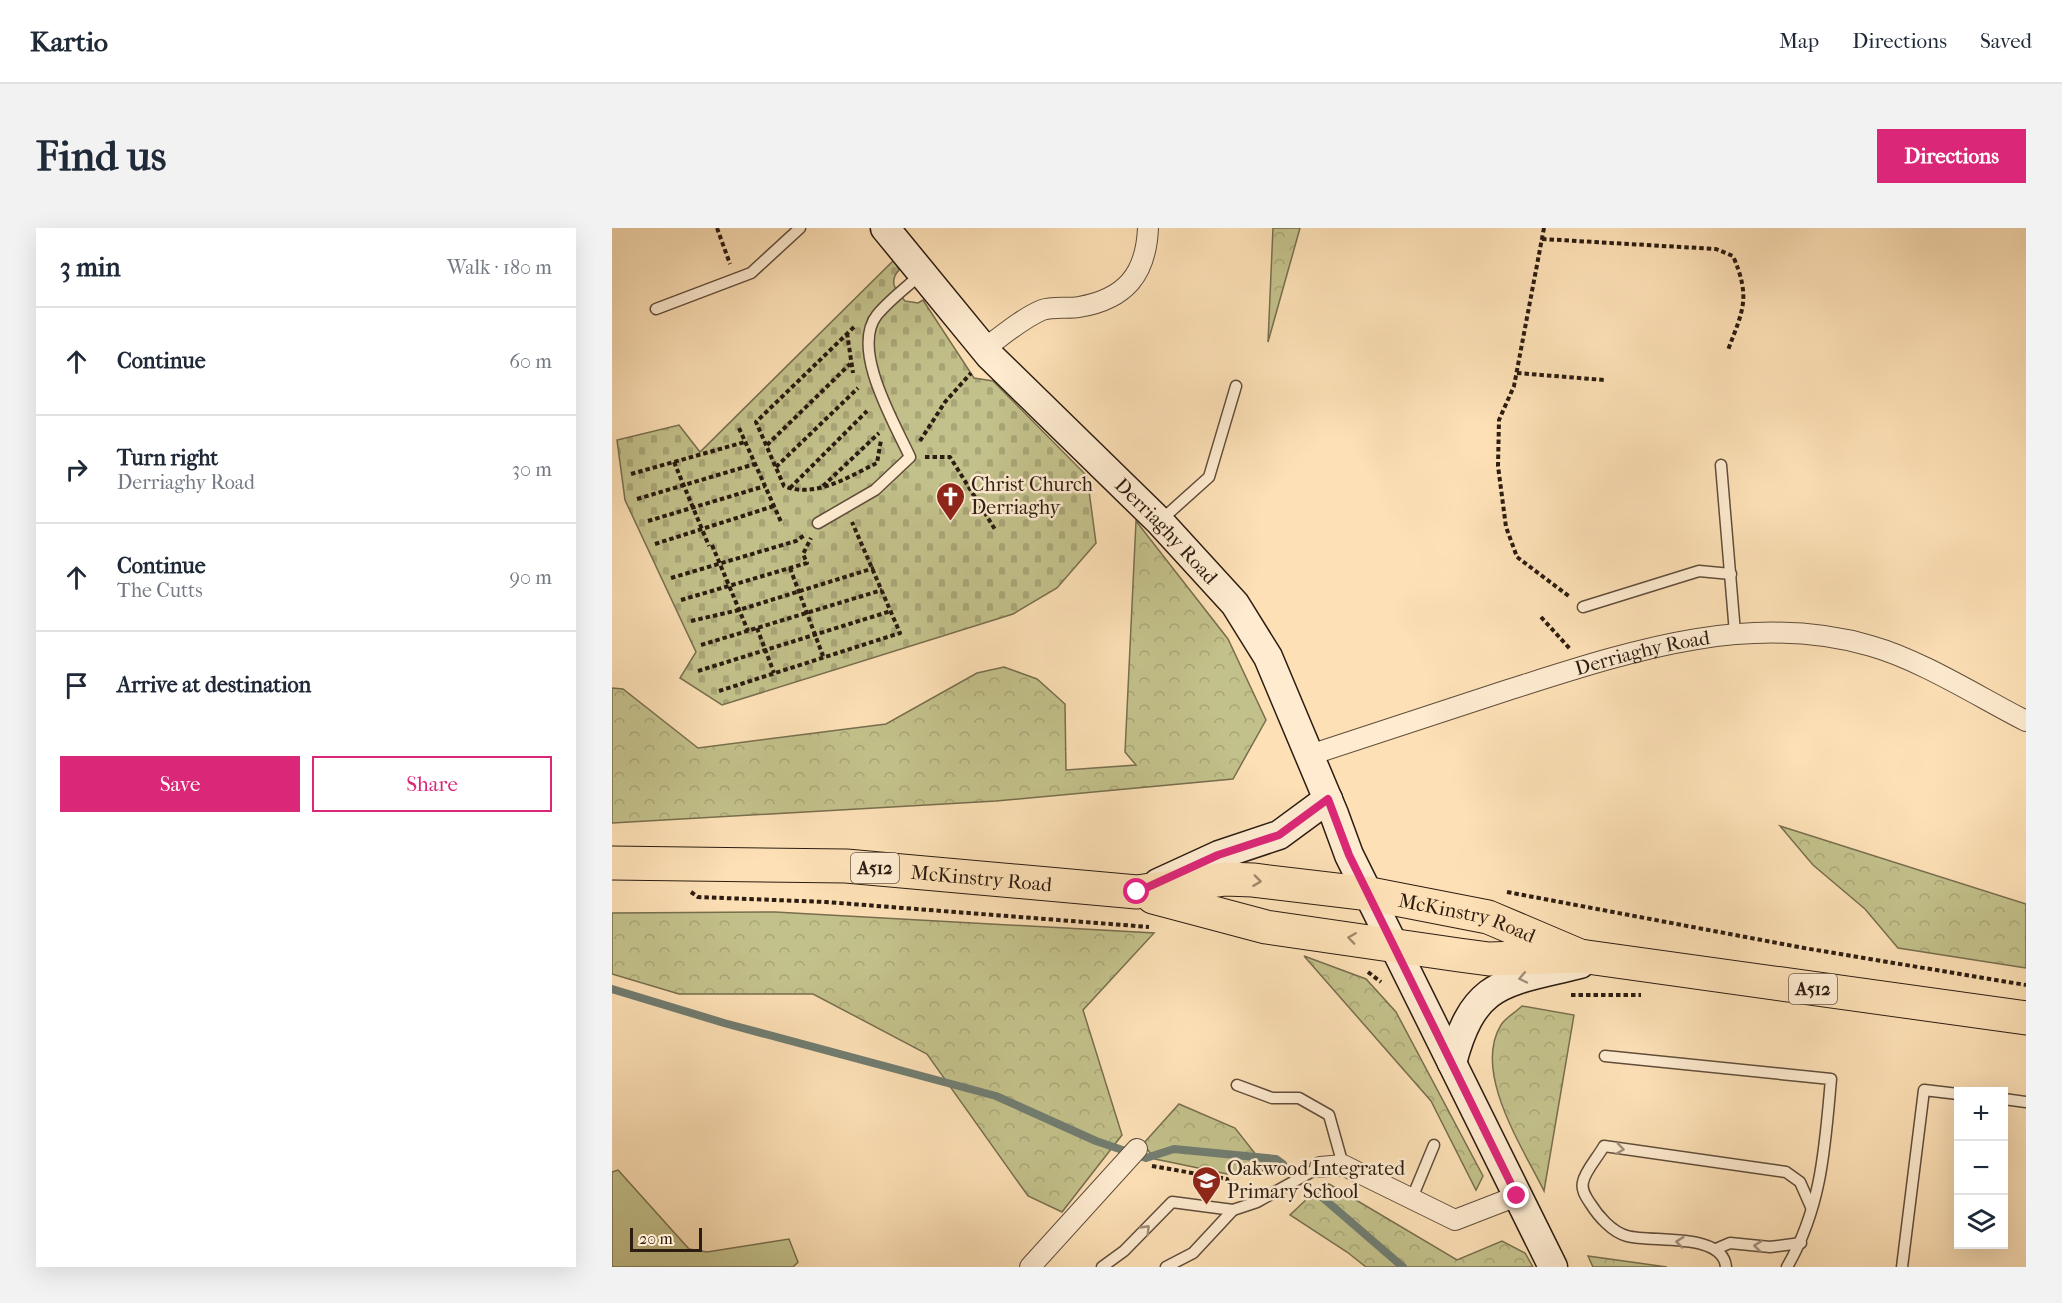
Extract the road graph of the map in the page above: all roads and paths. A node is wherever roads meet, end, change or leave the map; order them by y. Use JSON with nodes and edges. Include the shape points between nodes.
{"nodes":[{"id":1,"x":717,"y":228,"type":"edge"},
{"id":2,"x":800,"y":228,"type":"edge"},
{"id":3,"x":885,"y":228,"type":"edge"},
{"id":4,"x":1148,"y":228,"type":"edge"},
{"id":5,"x":1544,"y":228,"type":"edge"},
{"id":6,"x":1542,"y":239,"type":"junction"},
{"id":7,"x":728,"y":257,"type":"dead end"},
{"id":8,"x":921,"y":274,"type":"junction"},
{"id":9,"x":656,"y":309,"type":"dead end"},
{"id":10,"x":872,"y":324,"type":"junction"},
{"id":11,"x":847,"y":333,"type":"junction"},
{"id":12,"x":984,"y":349,"type":"junction"},
{"id":13,"x":1728,"y":350,"type":"dead end"},
{"id":14,"x":850,"y":364,"type":"junction"},
{"id":15,"x":1517,"y":373,"type":"junction"},
{"id":16,"x":965,"y":378,"type":"dead end"},
{"id":17,"x":1604,"y":380,"type":"dead end"},
{"id":18,"x":1236,"y":386,"type":"dead end"},
{"id":19,"x":858,"y":388,"type":"junction"},
{"id":20,"x":861,"y":395,"type":"dead end"},
{"id":21,"x":864,"y":403,"type":"dead end"},
{"id":22,"x":867,"y":411,"type":"junction"},
{"id":23,"x":871,"y":418,"type":"dead end"},
{"id":24,"x":932,"y":422,"type":"dead end"},
{"id":25,"x":875,"y":425,"type":"dead end"},
{"id":26,"x":738,"y":428,"type":"dead end"},
{"id":27,"x":879,"y":433,"type":"junction"},
{"id":28,"x":745,"y":442,"type":"junction"},
{"id":29,"x":766,"y":445,"type":"junction"},
{"id":30,"x":910,"y":457,"type":"junction"},
{"id":31,"x":674,"y":462,"type":"junction"},
{"id":32,"x":755,"y":464,"type":"junction"},
{"id":33,"x":1721,"y":465,"type":"dead end"},
{"id":34,"x":776,"y":467,"type":"junction"},
{"id":35,"x":631,"y":474,"type":"dead end"},
{"id":36,"x":683,"y":486,"type":"junction"},
{"id":37,"x":765,"y":486,"type":"junction"},
{"id":38,"x":823,"y":486,"type":"junction"},
{"id":39,"x":790,"y":488,"type":"junction"},
{"id":40,"x":636,"y":499,"type":"dead end"},
{"id":41,"x":774,"y":506,"type":"junction"},
{"id":42,"x":693,"y":508,"type":"junction"},
{"id":43,"x":845,"y":508,"type":"junction"},
{"id":44,"x":648,"y":521,"type":"dead end"},
{"id":45,"x":1160,"y":522,"type":"junction"},
{"id":46,"x":818,"y":523,"type":"junction"},
{"id":47,"x":782,"y":524,"type":"dead end"},
{"id":48,"x":703,"y":529,"type":"junction"},
{"id":49,"x":996,"y":531,"type":"dead end"},
{"id":50,"x":655,"y":544,"type":"dead end"},
{"id":51,"x":721,"y":565,"type":"junction"},
{"id":52,"x":790,"y":568,"type":"junction"},
{"id":53,"x":874,"y":568,"type":"junction"},
{"id":54,"x":1731,"y":574,"type":"junction"},
{"id":55,"x":671,"y":578,"type":"dead end"},
{"id":56,"x":730,"y":587,"type":"junction"},
{"id":57,"x":882,"y":590,"type":"junction"},
{"id":58,"x":798,"y":592,"type":"junction"},
{"id":59,"x":681,"y":600,"type":"dead end"},
{"id":60,"x":1582,"y":607,"type":"joint"},
{"id":61,"x":739,"y":610,"type":"junction"},
{"id":62,"x":891,"y":610,"type":"junction"},
{"id":63,"x":807,"y":613,"type":"junction"},
{"id":64,"x":1541,"y":617,"type":"dead end"},
{"id":65,"x":691,"y":621,"type":"dead end"},
{"id":66,"x":757,"y":628,"type":"junction"},
{"id":67,"x":748,"y":631,"type":"junction"},
{"id":68,"x":1736,"y":633,"type":"junction"},
{"id":69,"x":815,"y":634,"type":"junction"},
{"id":70,"x":701,"y":645,"type":"dead end"},
{"id":71,"x":766,"y":651,"type":"junction"},
{"id":72,"x":823,"y":656,"type":"junction"},
{"id":73,"x":1581,"y":667,"type":"junction"},
{"id":74,"x":698,"y":671,"type":"dead end"},
{"id":75,"x":774,"y":673,"type":"junction"},
{"id":76,"x":719,"y":691,"type":"dead end"},
{"id":77,"x":2026,"y":721,"type":"edge"},
{"id":78,"x":1310,"y":755,"type":"junction"},
{"id":79,"x":1328,"y":799,"type":"junction"},
{"id":80,"x":612,"y":863,"type":"edge"},
{"id":81,"x":689,"y":890,"type":"dead end"},
{"id":82,"x":1502,"y":891,"type":"dead end"},
{"id":83,"x":1137,"y":892,"type":"junction"},
{"id":84,"x":1381,"y":919,"type":"junction"},
{"id":85,"x":1152,"y":927,"type":"dead end"},
{"id":86,"x":1590,"y":957,"type":"junction"},
{"id":87,"x":1363,"y":967,"type":"dead end"},
{"id":88,"x":1381,"y":982,"type":"dead end"},
{"id":89,"x":2026,"y":985,"type":"edge"},
{"id":90,"x":2026,"y":1018,"type":"edge"},
{"id":91,"x":1605,"y":1056,"type":"dead end"},
{"id":92,"x":1452,"y":1063,"type":"junction"},
{"id":93,"x":1238,"y":1085,"type":"dead end"},
{"id":94,"x":1954,"y":1093,"type":"edge"},
{"id":95,"x":2008,"y":1100,"type":"edge"},
{"id":96,"x":2026,"y":1102,"type":"edge"},
{"id":97,"x":1434,"y":1145,"type":"dead end"},
{"id":98,"x":1129,"y":1158,"type":"joint"},
{"id":99,"x":1343,"y":1165,"type":"junction"},
{"id":100,"x":1320,"y":1167,"type":"joint"},
{"id":101,"x":1517,"y":1196,"type":"junction"},
{"id":102,"x":1412,"y":1198,"type":"junction"},
{"id":103,"x":1811,"y":1207,"type":"junction"},
{"id":104,"x":1236,"y":1209,"type":"junction"},
{"id":105,"x":1801,"y":1243,"type":"junction"},
{"id":106,"x":1716,"y":1249,"type":"junction"},
{"id":107,"x":1030,"y":1267,"type":"edge"},
{"id":108,"x":1102,"y":1267,"type":"edge"},
{"id":109,"x":1166,"y":1267,"type":"edge"},
{"id":110,"x":1553,"y":1267,"type":"edge"},
{"id":111,"x":1726,"y":1267,"type":"edge"},
{"id":112,"x":1787,"y":1267,"type":"edge"},
{"id":113,"x":1902,"y":1267,"type":"edge"}],
"edges":[{"from":1,"to":7,"type":"path"},
{"from":2,"to":9,"type":"lane","via":[[751,273]]},
{"from":3,"to":8,"type":"street","name":"Derriaghy Road"},
{"from":4,"to":12,"type":"street","via":[[1147,249],[1139,274],[1112,297],[1080,307],[1044,310]]},
{"from":5,"to":6,"type":"path"},
{"from":6,"to":13,"type":"path","via":[[1716,249],[1732,256],[1743,279],[1744,306]]},
{"from":6,"to":15,"type":"path"},
{"from":8,"to":10,"type":"lane"},
{"from":8,"to":12,"type":"street","name":"Derriaghy Road"},
{"from":10,"to":11,"type":"path","via":[[858,324]]},
{"from":10,"to":30,"type":"lane","via":[[868,344],[873,371]]},
{"from":11,"to":14,"type":"path"},
{"from":11,"to":29,"type":"path","via":[[756,422]]},
{"from":12,"to":45,"type":"street","name":"Derriaghy Road"},
{"from":14,"to":19,"type":"path"},
{"from":14,"to":29,"type":"path"},
{"from":15,"to":17,"type":"path"},
{"from":15,"to":60,"type":"path","via":[[1499,420],[1498,466],[1506,527],[1517,557]]},
{"from":16,"to":24,"type":"path"},
{"from":18,"to":45,"type":"lane","via":[[1209,477]]},
{"from":19,"to":20,"type":"path"},
{"from":19,"to":34,"type":"path"},
{"from":21,"to":22,"type":"path"},
{"from":22,"to":23,"type":"path"},
{"from":22,"to":39,"type":"path"},
{"from":25,"to":27,"type":"path"},
{"from":26,"to":28,"type":"path"},
{"from":27,"to":38,"type":"path"},
{"from":27,"to":38,"type":"path","via":[[882,439],[877,463]]},
{"from":28,"to":31,"type":"path"},
{"from":28,"to":32,"type":"path"},
{"from":29,"to":34,"type":"path"},
{"from":30,"to":43,"type":"lane","via":[[875,490]]},
{"from":30,"to":49,"type":"path","via":[[950,457]]},
{"from":31,"to":35,"type":"path"},
{"from":31,"to":36,"type":"path"},
{"from":32,"to":36,"type":"path"},
{"from":32,"to":37,"type":"path"},
{"from":33,"to":54,"type":"lane","name":"Derriaghy Road"},
{"from":34,"to":39,"type":"path","via":[[784,486]]},
{"from":36,"to":40,"type":"path"},
{"from":36,"to":42,"type":"path"},
{"from":37,"to":41,"type":"path"},
{"from":37,"to":42,"type":"path"},
{"from":38,"to":39,"type":"path"},
{"from":41,"to":47,"type":"path"},
{"from":41,"to":48,"type":"path"},
{"from":42,"to":44,"type":"path"},
{"from":42,"to":48,"type":"path"},
{"from":43,"to":46,"type":"lane"},
{"from":43,"to":53,"type":"path"},
{"from":45,"to":78,"type":"street","name":"Derriaghy Road","via":[[1236,604],[1268,657]]},
{"from":46,"to":51,"type":"path","via":[[796,542]]},
{"from":46,"to":52,"type":"path","via":[[803,554],[807,563]]},
{"from":48,"to":50,"type":"path"},
{"from":48,"to":51,"type":"path"},
{"from":51,"to":55,"type":"path"},
{"from":51,"to":56,"type":"path"},
{"from":52,"to":56,"type":"path"},
{"from":52,"to":58,"type":"path"},
{"from":53,"to":57,"type":"path"},
{"from":53,"to":58,"type":"path"},
{"from":54,"to":60,"type":"lane","via":[[1699,571]]},
{"from":54,"to":68,"type":"lane","name":"Derriaghy Road"},
{"from":56,"to":59,"type":"path"},
{"from":56,"to":61,"type":"path"},
{"from":57,"to":62,"type":"path"},
{"from":57,"to":63,"type":"path"},
{"from":58,"to":61,"type":"path"},
{"from":58,"to":63,"type":"path"},
{"from":61,"to":65,"type":"path"},
{"from":61,"to":67,"type":"path"},
{"from":62,"to":69,"type":"path"},
{"from":62,"to":72,"type":"path","via":[[900,633]]},
{"from":63,"to":66,"type":"path"},
{"from":63,"to":69,"type":"path"},
{"from":64,"to":73,"type":"path","via":[[1566,643]]},
{"from":66,"to":67,"type":"path"},
{"from":66,"to":71,"type":"path"},
{"from":67,"to":70,"type":"path"},
{"from":68,"to":73,"type":"street","name":"Derriaghy Road","via":[[1682,640]]},
{"from":68,"to":77,"type":"street","name":"Derriaghy Road","via":[[1822,636],[1872,646],[1919,664]]},
{"from":69,"to":71,"type":"path"},
{"from":69,"to":72,"type":"path"},
{"from":71,"to":74,"type":"path"},
{"from":71,"to":75,"type":"path"},
{"from":72,"to":75,"type":"path"},
{"from":73,"to":78,"type":"street","name":"Derriaghy Road"},
{"from":75,"to":76,"type":"path"},
{"from":78,"to":79,"type":"street","name":"Derriaghy Road"},
{"from":79,"to":83,"type":"street","via":[[1279,835],[1218,855]]},
{"from":79,"to":84,"type":"street","name":"Derriaghy Road","via":[[1349,855]]},
{"from":80,"to":83,"type":"highway","name":"McKinstry Road","number":"A512","via":[[846,866]]},
{"from":81,"to":85,"type":"path","via":[[698,897],[826,902]]},
{"from":82,"to":89,"type":"path"},
{"from":84,"to":83,"type":"highway","name":"McKinstry Road","number":"A512","one_way":true,"via":[[1266,927]]},
{"from":83,"to":84,"type":"highway","name":"McKinstry Road","number":"A512","one_way":true,"via":[[1225,879],[1253,880]]},
{"from":84,"to":86,"type":"highway","name":"McKinstry Road","number":"A512","via":[[1489,959]]},
{"from":84,"to":86,"type":"highway","name":"McKinstry Road","number":"A512","via":[[1498,919]]},
{"from":84,"to":92,"type":"street","name":"Derriaghy Road"},
{"from":86,"to":90,"type":"highway","name":"McKinstry Road","number":"A512"},
{"from":86,"to":92,"type":"street","one_way":true,"via":[[1507,982],[1489,992],[1470,1012]]},
{"from":87,"to":88,"type":"path"},
{"from":91,"to":103,"type":"lane","via":[[1831,1079],[1821,1178]]},
{"from":92,"to":101,"type":"street","name":"Derriaghy Road"},
{"from":93,"to":99,"type":"lane","via":[[1272,1098],[1299,1098],[1329,1115]]},
{"from":94,"to":113,"type":"lane","via":[[1924,1090]]},
{"from":95,"to":96,"type":"lane"},
{"from":97,"to":102,"type":"lane"},
{"from":98,"to":104,"type":"path","via":[[1227,1179]]},
{"from":98,"to":107,"type":"street"},
{"from":99,"to":100,"type":"street"},
{"from":99,"to":102,"type":"street"},
{"from":100,"to":104,"type":"lane","via":[[1257,1202]]},
{"from":101,"to":102,"type":"street","via":[[1455,1220]]},
{"from":101,"to":110,"type":"street","name":"Derriaghy Road"},
{"from":103,"to":105,"type":"lane"},
{"from":106,"to":103,"type":"lane","one_way":true,"via":[[1626,1236],[1599,1217],[1584,1194],[1582,1182],[1604,1146],[1786,1172],[1800,1182]]},
{"from":108,"to":104,"type":"lane","one_way":true,"via":[[1124,1251],[1172,1202]]},
{"from":104,"to":109,"type":"lane","via":[[1193,1253]]},
{"from":105,"to":106,"type":"lane","one_way":true,"via":[[1770,1247],[1730,1243]]},
{"from":105,"to":112,"type":"lane"},
{"from":106,"to":111,"type":"lane"}]}
